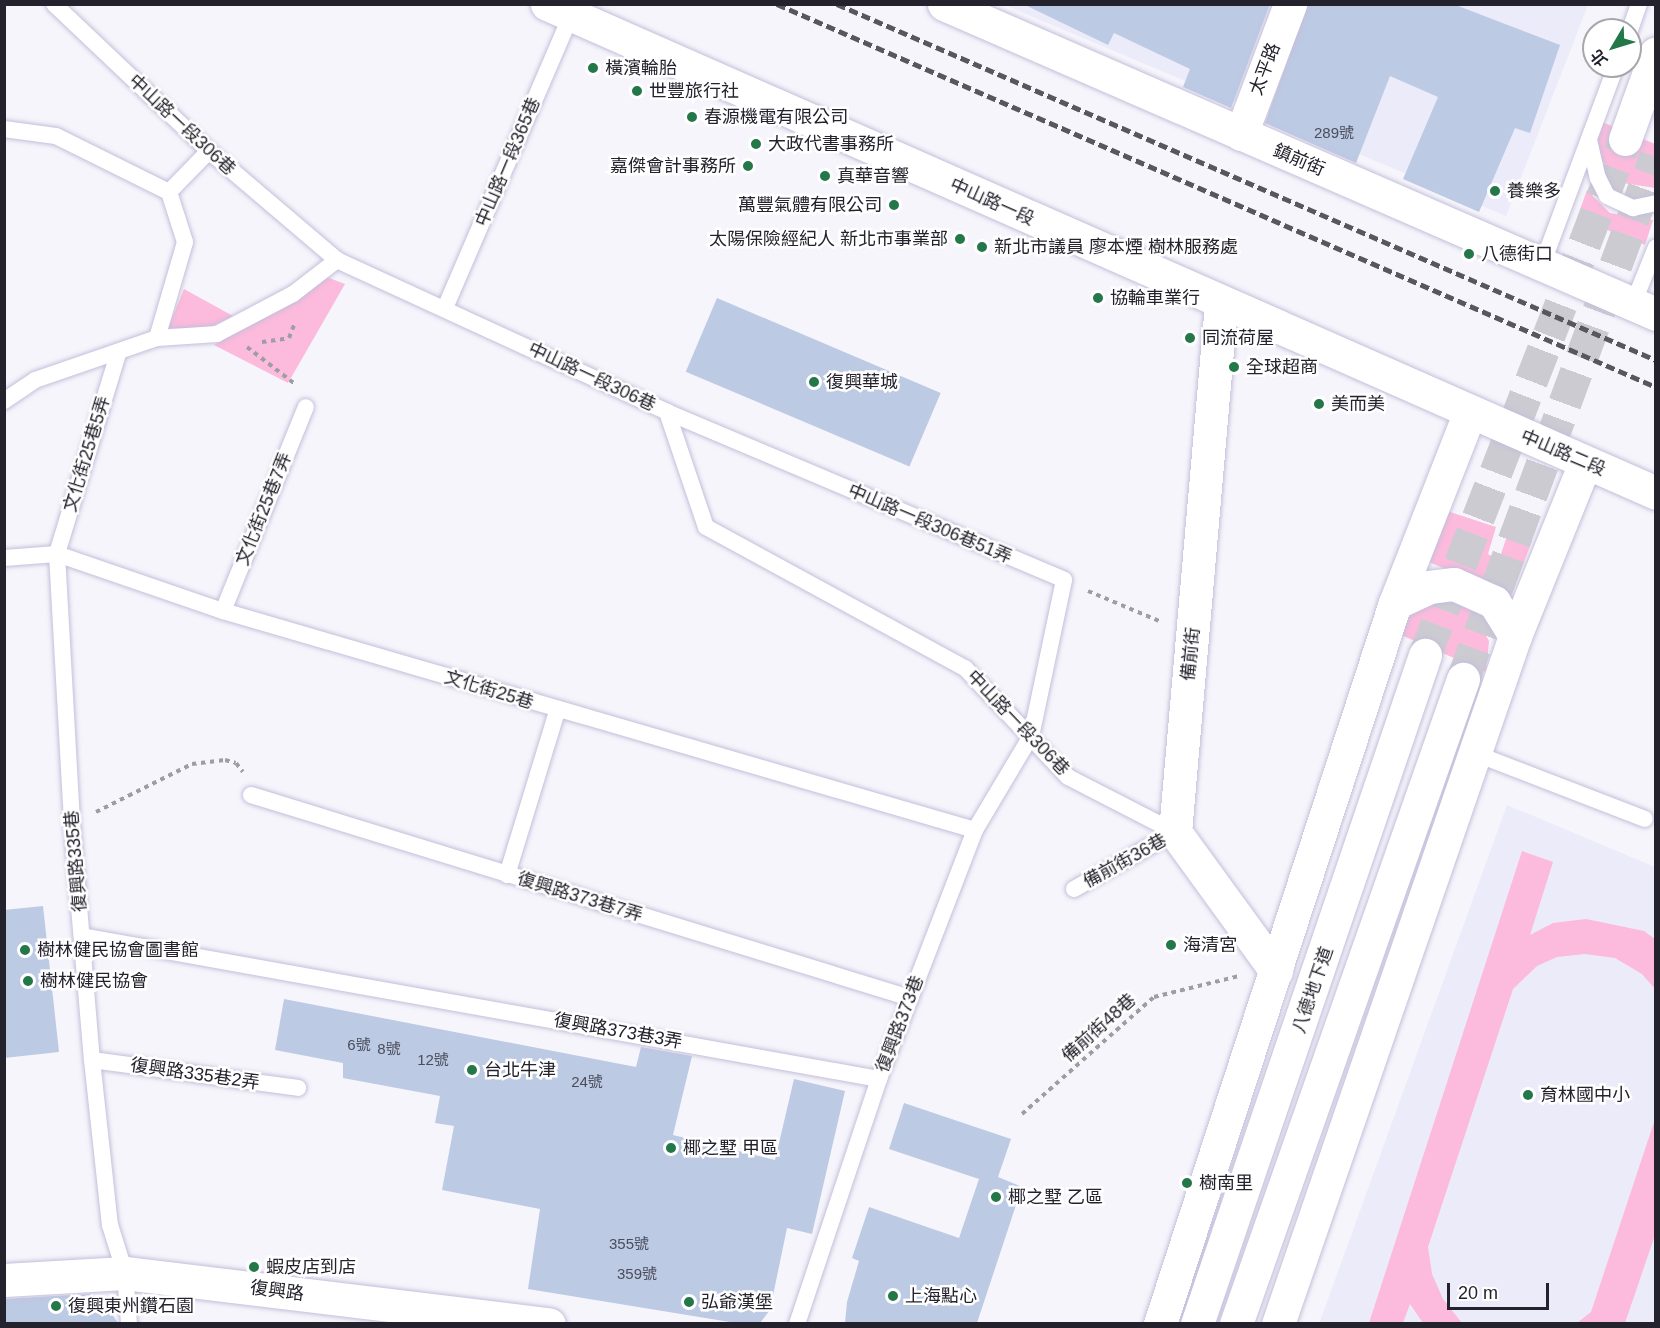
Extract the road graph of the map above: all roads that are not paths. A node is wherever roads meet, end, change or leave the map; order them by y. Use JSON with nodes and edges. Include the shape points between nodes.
{"nodes":[{"id":1,"x":54,"y":4,"type":"edge"},
{"id":2,"x":944,"y":4,"type":"edge"},
{"id":3,"x":1290,"y":4,"type":"edge"},
{"id":4,"x":559,"y":10,"type":"edge"},
{"id":5,"x":1656,"y":53,"type":"edge"},
{"id":6,"x":1612,"y":78,"type":"edge"},
{"id":7,"x":4,"y":129,"type":"edge"},
{"id":8,"x":1241,"y":134,"type":"junction"},
{"id":9,"x":1625,"y":139,"type":"tunnel mouth"},
{"id":10,"x":1589,"y":140,"type":"junction"},
{"id":11,"x":209,"y":152,"type":"junction"},
{"id":12,"x":169,"y":192,"type":"junction"},
{"id":13,"x":1656,"y":202,"type":"edge"},
{"id":14,"x":1656,"y":247,"type":"edge"},
{"id":15,"x":337,"y":260,"type":"junction"},
{"id":16,"x":1542,"y":265,"type":"junction"},
{"id":17,"x":1221,"y":304,"type":"junction"},
{"id":18,"x":445,"y":308,"type":"junction"},
{"id":19,"x":1644,"y":309,"type":"edge"},
{"id":20,"x":157,"y":338,"type":"junction"},
{"id":21,"x":118,"y":354,"type":"junction"},
{"id":22,"x":4,"y":401,"type":"edge"},
{"id":23,"x":306,"y":407,"type":"road end"},
{"id":24,"x":667,"y":412,"type":"junction"},
{"id":25,"x":1469,"y":414,"type":"junction"},
{"id":26,"x":1586,"y":462,"type":"junction"},
{"id":27,"x":1656,"y":493,"type":"edge"},
{"id":28,"x":57,"y":554,"type":"junction"},
{"id":29,"x":4,"y":558,"type":"edge"},
{"id":30,"x":1064,"y":580,"type":"joint"},
{"id":31,"x":1395,"y":603,"type":"junction"},
{"id":32,"x":223,"y":611,"type":"junction"},
{"id":33,"x":1515,"y":636,"type":"junction"},
{"id":34,"x":1425,"y":655,"type":"tunnel mouth"},
{"id":35,"x":1463,"y":679,"type":"tunnel mouth"},
{"id":36,"x":557,"y":711,"type":"junction"},
{"id":37,"x":1031,"y":736,"type":"junction"},
{"id":38,"x":1474,"y":753,"type":"junction"},
{"id":39,"x":251,"y":795,"type":"road end"},
{"id":40,"x":1645,"y":819,"type":"dead end"},
{"id":41,"x":975,"y":830,"type":"junction"},
{"id":42,"x":1175,"y":832,"type":"junction"},
{"id":43,"x":507,"y":875,"type":"junction"},
{"id":44,"x":1074,"y":889,"type":"dead end"},
{"id":45,"x":82,"y":936,"type":"junction"},
{"id":46,"x":1275,"y":971,"type":"junction"},
{"id":47,"x":910,"y":998,"type":"junction"},
{"id":48,"x":92,"y":1060,"type":"junction"},
{"id":49,"x":879,"y":1079,"type":"junction"},
{"id":50,"x":298,"y":1088,"type":"dead end"},
{"id":51,"x":125,"y":1273,"type":"junction"},
{"id":52,"x":4,"y":1280,"type":"edge"},
{"id":53,"x":129,"y":1323,"type":"edge"},
{"id":54,"x":549,"y":1323,"type":"edge"},
{"id":55,"x":797,"y":1323,"type":"edge"},
{"id":56,"x":1160,"y":1323,"type":"edge"},
{"id":57,"x":1197,"y":1323,"type":"edge"},
{"id":58,"x":1236,"y":1323,"type":"edge"},
{"id":59,"x":1278,"y":1323,"type":"edge"}],
"edges":[{"from":1,"to":11,"type":"lane","name":"中山路一段306巷"},
{"from":2,"to":8,"type":"street","name":"鎮前街"},
{"from":3,"to":8,"type":"street","name":"太平路"},
{"from":4,"to":17,"type":"street","name":"中山路一段"},
{"from":4,"to":18,"type":"lane","name":"中山路一段365巷"},
{"from":5,"to":9,"type":"street"},
{"from":6,"to":10,"type":"lane"},
{"from":7,"to":12,"type":"lane","via":[[56,136]]},
{"from":8,"to":16,"type":"street","name":"鎮前街"},
{"from":10,"to":13,"type":"lane","via":[[1598,178],[1607,196],[1633,208]]},
{"from":10,"to":16,"type":"lane"},
{"from":11,"to":12,"type":"lane"},
{"from":11,"to":15,"type":"lane","name":"中山路一段306巷"},
{"from":12,"to":20,"type":"lane","via":[[185,242]]},
{"from":14,"to":19,"type":"lane"},
{"from":15,"to":18,"type":"lane","name":"中山路一段306巷"},
{"from":15,"to":20,"type":"lane","via":[[293,294],[217,334]]},
{"from":16,"to":19,"type":"street","name":"鎮前街"},
{"from":17,"to":25,"type":"street","name":"中山路一段"},
{"from":17,"to":42,"type":"street","name":"備前街"},
{"from":18,"to":24,"type":"lane","name":"中山路一段306巷"},
{"from":20,"to":21,"type":"lane"},
{"from":21,"to":22,"type":"lane","via":[[35,380]]},
{"from":21,"to":28,"type":"lane","name":"文化街25巷5弄"},
{"from":23,"to":32,"type":"lane","name":"文化街25巷7弄"},
{"from":24,"to":30,"type":"lane","name":"中山路一段306巷51弄"},
{"from":24,"to":37,"type":"lane","name":"中山路一段306巷","via":[[706,527],[965,668]]},
{"from":25,"to":26,"type":"street","name":"中山路二段"},
{"from":25,"to":31,"type":"street"},
{"from":26,"to":27,"type":"street","name":"中山路二段"},
{"from":26,"to":33,"type":"street"},
{"from":28,"to":29,"type":"lane","name":"文化街25巷"},
{"from":28,"to":32,"type":"lane","name":"文化街25巷"},
{"from":28,"to":45,"type":"lane","name":"復興路335巷"},
{"from":30,"to":37,"type":"lane","name":"復興路373巷"},
{"from":31,"to":33,"type":"street","via":[[1429,587],[1454,584],[1494,602]]},
{"from":31,"to":46,"type":"street"},
{"from":32,"to":36,"type":"lane","name":"文化街25巷"},
{"from":33,"to":38,"type":"street"},
{"from":34,"to":57,"type":"street","name":"八德地下道"},
{"from":35,"to":58,"type":"street","name":"八德地下道"},
{"from":36,"to":41,"type":"lane","name":"文化街25巷"},
{"from":36,"to":43,"type":"lane"},
{"from":37,"to":41,"type":"lane","name":"復興路373巷"},
{"from":37,"to":42,"type":"lane","name":"中山路一段306巷","via":[[1068,777]]},
{"from":38,"to":40,"type":"lane"},
{"from":38,"to":59,"type":"street"},
{"from":39,"to":43,"type":"lane","name":"復興路373巷7弄"},
{"from":41,"to":47,"type":"lane","name":"復興路373巷"},
{"from":42,"to":44,"type":"lane","name":"備前街36巷"},
{"from":42,"to":46,"type":"street"},
{"from":43,"to":47,"type":"lane","name":"復興路373巷7弄"},
{"from":45,"to":48,"type":"lane","name":"復興路335巷"},
{"from":45,"to":49,"type":"lane","name":"復興路373巷3弄"},
{"from":46,"to":56,"type":"street"},
{"from":47,"to":49,"type":"lane","name":"復興路373巷"},
{"from":48,"to":50,"type":"lane","name":"復興路335巷2弄"},
{"from":48,"to":51,"type":"lane","name":"復興路335巷","via":[[110,1224]]},
{"from":49,"to":55,"type":"lane","name":"復興路373巷"},
{"from":51,"to":52,"type":"street","name":"復興路"},
{"from":51,"to":53,"type":"lane","name":"復興路335巷"},
{"from":51,"to":54,"type":"street","name":"復興路"}]}
